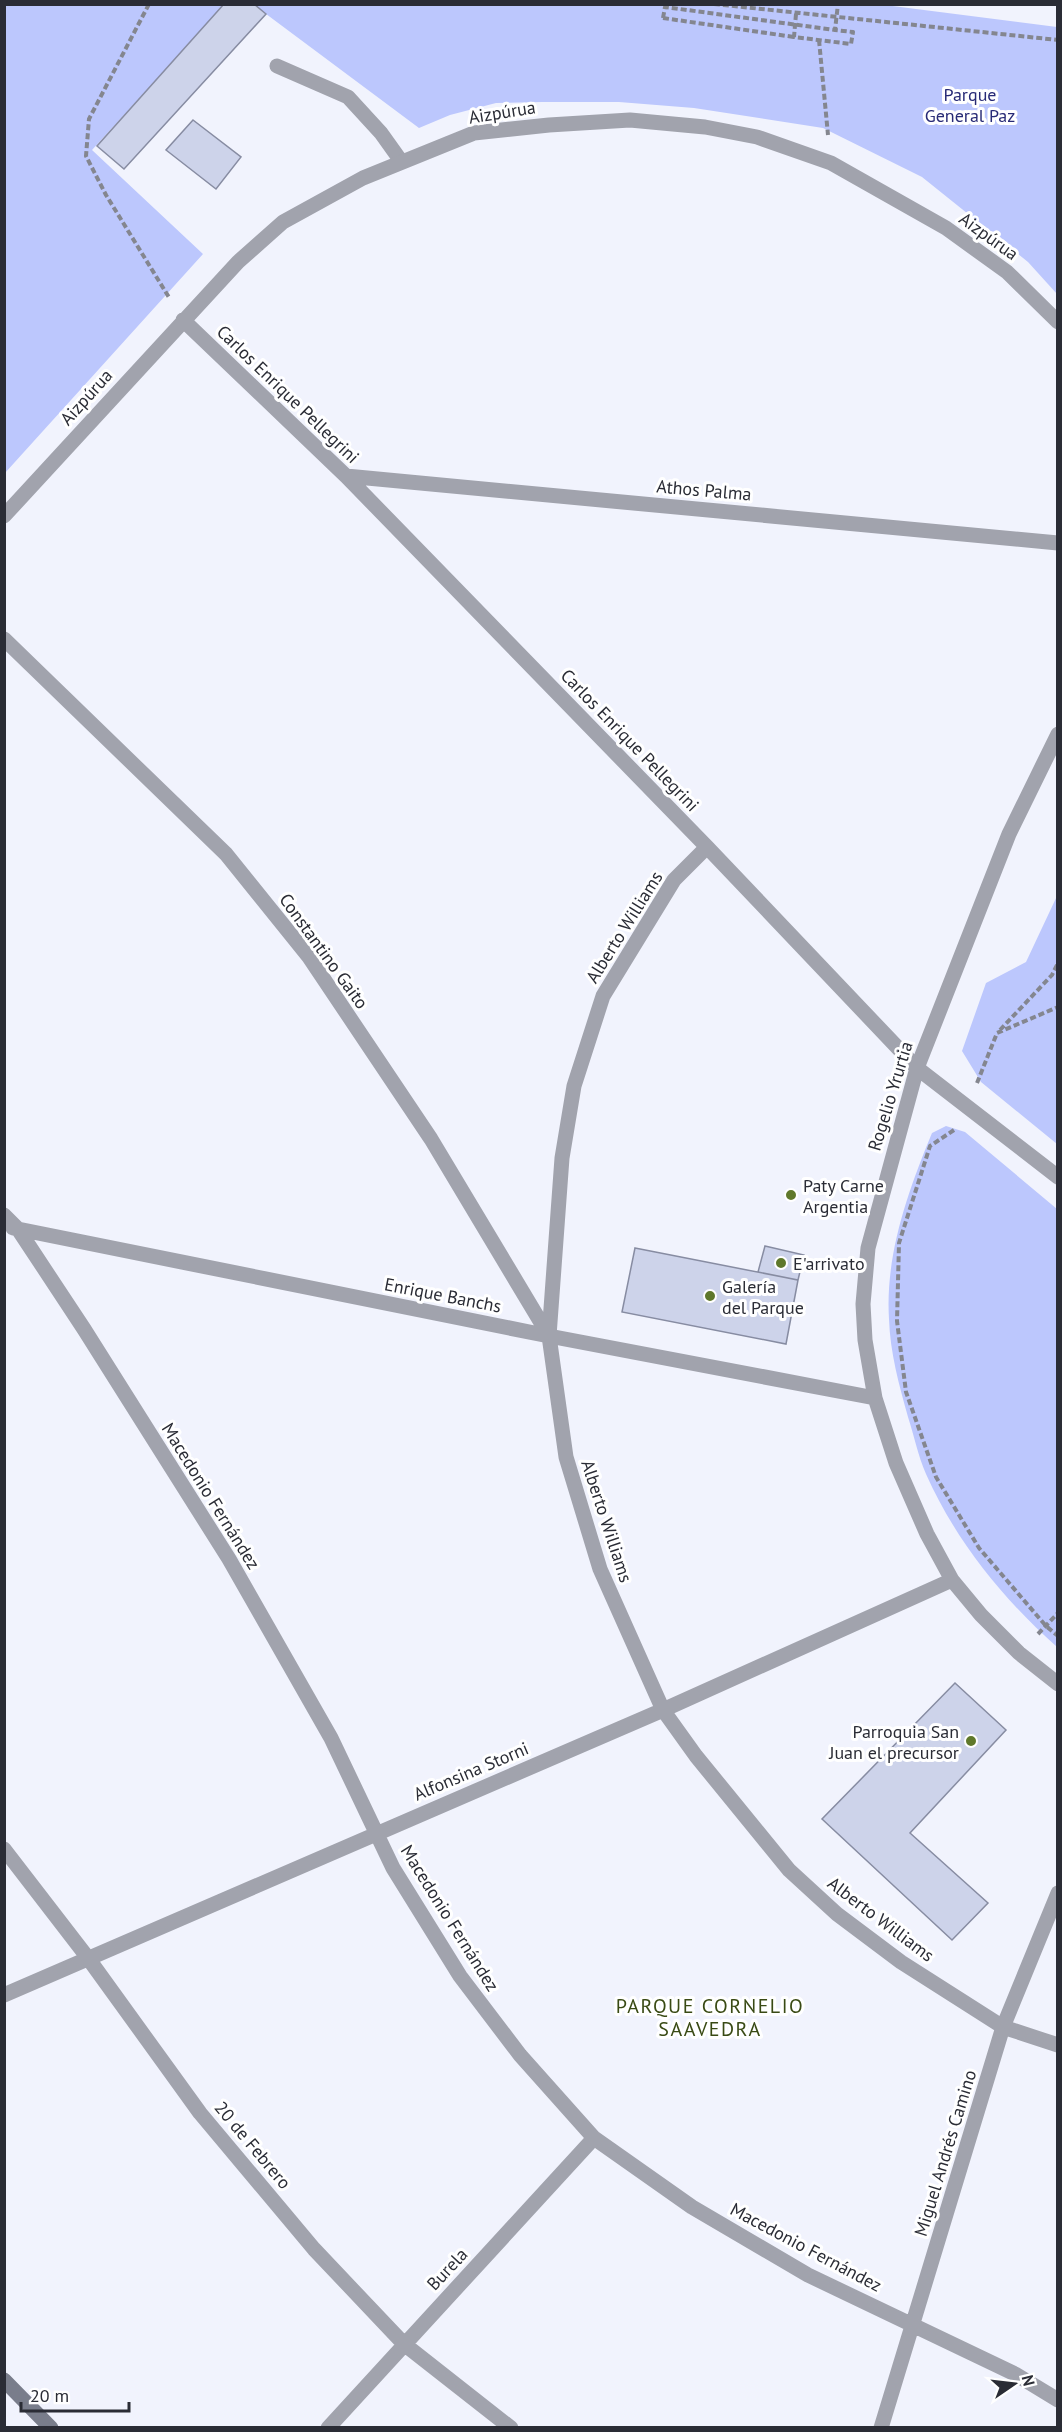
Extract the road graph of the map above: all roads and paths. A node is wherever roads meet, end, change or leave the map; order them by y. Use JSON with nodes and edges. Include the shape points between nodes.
{"nodes":[{"id":1,"x":149,"y":4,"type":"edge"},
{"id":2,"x":714,"y":4,"type":"edge"},
{"id":3,"x":838,"y":4,"type":"edge"},
{"id":4,"x":796,"y":14,"type":"junction"},
{"id":5,"x":835,"y":30,"type":"junction"},
{"id":6,"x":794,"y":37,"type":"junction"},
{"id":7,"x":819,"y":40,"type":"junction"},
{"id":8,"x":1058,"y":40,"type":"edge"},
{"id":9,"x":277,"y":66,"type":"dead end"},
{"id":10,"x":401,"y":161,"type":"junction"},
{"id":11,"x":831,"y":163,"type":"junction"},
{"id":12,"x":183,"y":320,"type":"junction"},
{"id":13,"x":1058,"y":322,"type":"edge"},
{"id":14,"x":346,"y":476,"type":"junction"},
{"id":15,"x":4,"y":516,"type":"edge"},
{"id":16,"x":1058,"y":543,"type":"edge"},
{"id":17,"x":4,"y":639,"type":"edge"},
{"id":18,"x":1058,"y":734,"type":"edge"},
{"id":19,"x":707,"y":847,"type":"junction"},
{"id":20,"x":1058,"y":963,"type":"edge"},
{"id":21,"x":1058,"y":1007,"type":"edge"},
{"id":22,"x":998,"y":1033,"type":"junction"},
{"id":23,"x":917,"y":1068,"type":"junction"},
{"id":24,"x":968,"y":1107,"type":"junction"},
{"id":25,"x":1058,"y":1177,"type":"edge"},
{"id":26,"x":4,"y":1215,"type":"edge"},
{"id":27,"x":11,"y":1228,"type":"edge"},
{"id":28,"x":549,"y":1336,"type":"junction"},
{"id":29,"x":876,"y":1398,"type":"junction"},
{"id":30,"x":952,"y":1580,"type":"junction"},
{"id":31,"x":1058,"y":1636,"type":"edge"},
{"id":32,"x":1058,"y":1684,"type":"edge"},
{"id":33,"x":663,"y":1710,"type":"junction"},
{"id":34,"x":377,"y":1833,"type":"junction"},
{"id":35,"x":4,"y":1850,"type":"edge"},
{"id":36,"x":1058,"y":1893,"type":"edge"},
{"id":37,"x":88,"y":1958,"type":"junction"},
{"id":38,"x":4,"y":1995,"type":"edge"},
{"id":39,"x":1003,"y":2027,"type":"junction"},
{"id":40,"x":1058,"y":2045,"type":"edge"},
{"id":41,"x":594,"y":2138,"type":"junction"},
{"id":42,"x":913,"y":2326,"type":"junction"},
{"id":43,"x":404,"y":2344,"type":"junction"},
{"id":44,"x":4,"y":2380,"type":"edge"},
{"id":45,"x":1058,"y":2400,"type":"edge"},
{"id":46,"x":51,"y":2427,"type":"edge"},
{"id":47,"x":328,"y":2427,"type":"edge"},
{"id":48,"x":511,"y":2427,"type":"edge"},
{"id":49,"x":881,"y":2427,"type":"edge"}],
"edges":[{"from":1,"to":12,"type":"path","via":[[89,119],[86,156]]},
{"from":2,"to":4,"type":"path"},
{"from":3,"to":5,"type":"path","bridge":true},
{"from":4,"to":6,"type":"path"},
{"from":4,"to":8,"type":"path"},
{"from":5,"to":6,"type":"path","bridge":true,"via":[[665,7],[663,18]]},
{"from":5,"to":7,"type":"path","via":[[853,32],[851,44]]},
{"from":6,"to":7,"type":"path"},
{"from":7,"to":11,"type":"path"},
{"from":9,"to":10,"type":"street","via":[[348,97]]},
{"from":10,"to":11,"type":"street","name":"Aizpúrua","via":[[474,133],[630,120],[705,127],[757,137]]},
{"from":10,"to":12,"type":"street","name":"Aizpúrua","via":[[283,222]]},
{"from":11,"to":13,"type":"street","name":"Aizpúrua","via":[[946,228],[1007,272]]},
{"from":12,"to":14,"type":"street","name":"Carlos Enrique Pellegrini"},
{"from":12,"to":15,"type":"street","name":"Aizpúrua"},
{"from":14,"to":16,"type":"street","name":"Athos Palma"},
{"from":14,"to":19,"type":"street","name":"Carlos Enrique Pellegrini"},
{"from":17,"to":28,"type":"street","name":"Constantino Gaito","via":[[226,854],[309,957],[431,1139]]},
{"from":18,"to":23,"type":"street","name":"Rogelio Yrurtia","via":[[1009,834]]},
{"from":19,"to":23,"type":"street","name":"Carlos Enrique Pellegrini"},
{"from":19,"to":28,"type":"street","name":"Alberto Williams","via":[[674,880],[603,996],[577,1074],[562,1158]]},
{"from":20,"to":22,"type":"path","via":[[1052,975]]},
{"from":21,"to":22,"type":"path"},
{"from":22,"to":24,"type":"path"},
{"from":23,"to":24,"type":"street","name":"Carlos Enrique Pellegrini"},
{"from":23,"to":29,"type":"street","name":"Rogelio Yrurtia","via":[[868,1248],[863,1304]]},
{"from":24,"to":25,"type":"street","name":"Carlos Enrique Pellegrini"},
{"from":24,"to":31,"type":"path","via":[[952,1133],[930,1146],[899,1243],[897,1321],[906,1392],[936,1477],[978,1548]]},
{"from":26,"to":27,"type":"street","name":"Macedonio Fernández"},
{"from":27,"to":28,"type":"street","name":"Enrique Banchs"},
{"from":27,"to":34,"type":"street","name":"Macedonio Fernández","via":[[84,1329],[229,1559],[331,1738]]},
{"from":28,"to":29,"type":"street","name":"Enrique Banchs"},
{"from":28,"to":33,"type":"street","name":"Alberto Williams","via":[[566,1457],[576,1491],[600,1569]]},
{"from":29,"to":30,"type":"street","name":"Rogelio Yrurtia","via":[[909,1498]]},
{"from":30,"to":32,"type":"street","name":"Rogelio Yrurtia","via":[[1019,1653]]},
{"from":30,"to":33,"type":"street","name":"Alfonsina Storni"},
{"from":33,"to":34,"type":"street","name":"Alfonsina Storni"},
{"from":33,"to":39,"type":"street","name":"Alberto Williams","via":[[789,1870],[821,1900],[901,1962]]},
{"from":34,"to":37,"type":"street","name":"Alfonsina Storni"},
{"from":34,"to":41,"type":"street","name":"Macedonio Fernández","via":[[393,1868],[460,1976],[520,2055]]},
{"from":35,"to":37,"type":"street","name":"20 de Febrero"},
{"from":36,"to":39,"type":"street","name":"Miguel Andrés Camino"},
{"from":37,"to":38,"type":"street","name":"Alfonsina Storni"},
{"from":37,"to":43,"type":"street","name":"20 de Febrero","via":[[200,2113],[314,2249]]},
{"from":39,"to":40,"type":"street","name":"Alberto Williams"},
{"from":39,"to":42,"type":"street","name":"Miguel Andrés Camino"},
{"from":41,"to":42,"type":"street","name":"Macedonio Fernández","via":[[692,2207],[808,2275]]},
{"from":41,"to":43,"type":"street","name":"Burela"},
{"from":42,"to":45,"type":"street","name":"Macedonio Fernández","via":[[1015,2374]]},
{"from":42,"to":49,"type":"street","name":"Miguel Andrés Camino"},
{"from":43,"to":47,"type":"street","name":"Burela"},
{"from":43,"to":48,"type":"street","name":"20 de Febrero"},
{"from":44,"to":46,"type":"street"}]}
